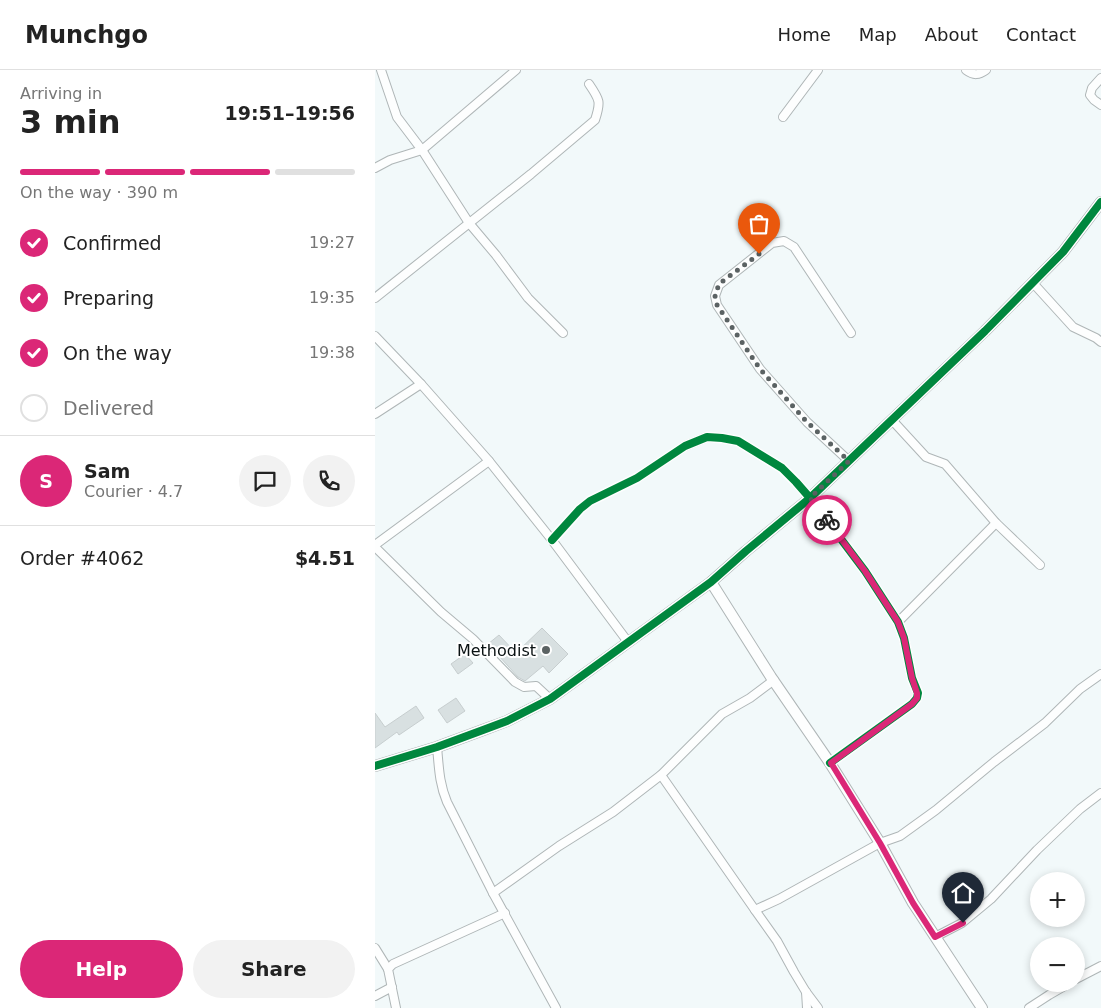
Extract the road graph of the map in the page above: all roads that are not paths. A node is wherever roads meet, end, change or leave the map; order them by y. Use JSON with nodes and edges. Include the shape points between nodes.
{"nodes":[{"id":1,"x":381,"y":70,"type":"edge"},
{"id":2,"x":516,"y":70,"type":"edge"},
{"id":3,"x":818,"y":70,"type":"edge"},
{"id":4,"x":966,"y":70,"type":"edge"},
{"id":5,"x":986,"y":70,"type":"edge"},
{"id":6,"x":1101,"y":78,"type":"edge"},
{"id":7,"x":589,"y":84,"type":"dead end"},
{"id":8,"x":1101,"y":105,"type":"edge"},
{"id":9,"x":783,"y":117,"type":"dead end"},
{"id":10,"x":422,"y":150,"type":"junction"},
{"id":11,"x":375,"y":168,"type":"edge"},
{"id":12,"x":1101,"y":202,"type":"edge"},
{"id":13,"x":469,"y":223,"type":"junction"},
{"id":14,"x":1033,"y":283,"type":"junction"},
{"id":15,"x":375,"y":298,"type":"edge"},
{"id":16,"x":563,"y":333,"type":"dead end"},
{"id":17,"x":851,"y":333,"type":"dead end"},
{"id":18,"x":375,"y":336,"type":"edge"},
{"id":19,"x":1101,"y":342,"type":"edge"},
{"id":20,"x":421,"y":384,"type":"junction"},
{"id":21,"x":375,"y":414,"type":"edge"},
{"id":22,"x":892,"y":420,"type":"junction"},
{"id":23,"x":489,"y":461,"type":"junction"},
{"id":24,"x":849,"y":461,"type":"junction"},
{"id":25,"x":810,"y":498,"type":"junction"},
{"id":26,"x":996,"y":523,"type":"junction"},
{"id":27,"x":552,"y":540,"type":"junction"},
{"id":28,"x":375,"y":546,"type":"edge"},
{"id":29,"x":1040,"y":565,"type":"dead end"},
{"id":30,"x":711,"y":582,"type":"junction"},
{"id":31,"x":898,"y":622,"type":"junction"},
{"id":32,"x":628,"y":642,"type":"junction"},
{"id":33,"x":1101,"y":674,"type":"edge"},
{"id":34,"x":773,"y":680,"type":"junction"},
{"id":35,"x":550,"y":699,"type":"junction"},
{"id":36,"x":437,"y":747,"type":"junction"},
{"id":37,"x":831,"y":763,"type":"junction"},
{"id":38,"x":375,"y":766,"type":"edge"},
{"id":39,"x":661,"y":775,"type":"junction"},
{"id":40,"x":1101,"y":793,"type":"edge"},
{"id":41,"x":880,"y":843,"type":"junction"},
{"id":42,"x":493,"y":893,"type":"junction"},
{"id":43,"x":755,"y":910,"type":"junction"},
{"id":44,"x":505,"y":913,"type":"junction"},
{"id":45,"x":935,"y":937,"type":"junction"},
{"id":46,"x":375,"y":948,"type":"edge"},
{"id":47,"x":1101,"y":966,"type":"edge"},
{"id":48,"x":388,"y":969,"type":"junction"},
{"id":49,"x":1085,"y":974,"type":"edge"},
{"id":50,"x":392,"y":987,"type":"junction"},
{"id":51,"x":806,"y":992,"type":"junction"},
{"id":52,"x":1053,"y":992,"type":"edge"},
{"id":53,"x":375,"y":996,"type":"edge"},
{"id":54,"x":396,"y":1008,"type":"edge"},
{"id":55,"x":556,"y":1008,"type":"edge"},
{"id":56,"x":807,"y":1008,"type":"edge"},
{"id":57,"x":818,"y":1008,"type":"edge"},
{"id":58,"x":982,"y":1008,"type":"edge"},
{"id":59,"x":1029,"y":1008,"type":"edge"}],
"edges":[{"from":1,"to":10,"type":"street","via":[[397,117]]},
{"from":2,"to":10,"type":"street"},
{"from":3,"to":9,"type":"street"},
{"from":4,"to":5,"type":"street","via":[[979,75]]},
{"from":6,"to":8,"type":"street","via":[[1090,95]]},
{"from":7,"to":13,"type":"street","via":[[599,99],[595,120]]},
{"from":10,"to":11,"type":"street"},
{"from":10,"to":13,"type":"street"},
{"from":12,"to":14,"type":"street","via":[[1063,252]]},
{"from":13,"to":15,"type":"street"},
{"from":13,"to":16,"type":"street","via":[[528,298]]},
{"from":14,"to":19,"type":"street","via":[[1073,327]]},
{"from":14,"to":22,"type":"street"},
{"from":17,"to":24,"type":"street","via":[[794,247],[784,241],[773,244],[719,284],[715,296],[717,305],[760,369],[807,422]]},
{"from":18,"to":20,"type":"street"},
{"from":20,"to":21,"type":"street"},
{"from":20,"to":23,"type":"street"},
{"from":22,"to":24,"type":"street"},
{"from":22,"to":26,"type":"street","via":[[926,457],[945,464]]},
{"from":23,"to":27,"type":"street"},
{"from":23,"to":28,"type":"street"},
{"from":24,"to":25,"type":"street"},
{"from":25,"to":27,"type":"street","via":[[782,468],[738,441],[707,437],[685,446],[637,478],[590,501]]},
{"from":25,"to":30,"type":"street"},
{"from":25,"to":31,"type":"street","via":[[865,571]]},
{"from":26,"to":29,"type":"street"},
{"from":26,"to":31,"type":"street"},
{"from":27,"to":32,"type":"street"},
{"from":28,"to":35,"type":"street","via":[[515,682],[525,687],[536,686]]},
{"from":30,"to":32,"type":"street"},
{"from":30,"to":34,"type":"street"},
{"from":31,"to":37,"type":"street","via":[[917,698]]},
{"from":32,"to":35,"type":"street"},
{"from":33,"to":41,"type":"street","via":[[935,810],[900,836]]},
{"from":34,"to":37,"type":"street"},
{"from":34,"to":39,"type":"street","via":[[722,714]]},
{"from":35,"to":36,"type":"street","via":[[507,721]]},
{"from":36,"to":38,"type":"street"},
{"from":36,"to":42,"type":"street","via":[[441,789]]},
{"from":37,"to":41,"type":"street"},
{"from":39,"to":42,"type":"street","via":[[613,812]]},
{"from":39,"to":43,"type":"street"},
{"from":40,"to":45,"type":"street","via":[[1080,809],[991,899],[963,923]]},
{"from":41,"to":43,"type":"street"},
{"from":41,"to":45,"type":"street"},
{"from":42,"to":44,"type":"street"},
{"from":43,"to":51,"type":"street"},
{"from":44,"to":48,"type":"street","via":[[398,961]]},
{"from":44,"to":55,"type":"street"},
{"from":45,"to":58,"type":"street"},
{"from":46,"to":48,"type":"street"},
{"from":47,"to":49,"type":"street"},
{"from":48,"to":50,"type":"street"},
{"from":50,"to":53,"type":"street"},
{"from":50,"to":54,"type":"street"},
{"from":51,"to":56,"type":"street"},
{"from":51,"to":57,"type":"street"},
{"from":52,"to":59,"type":"street"}]}
